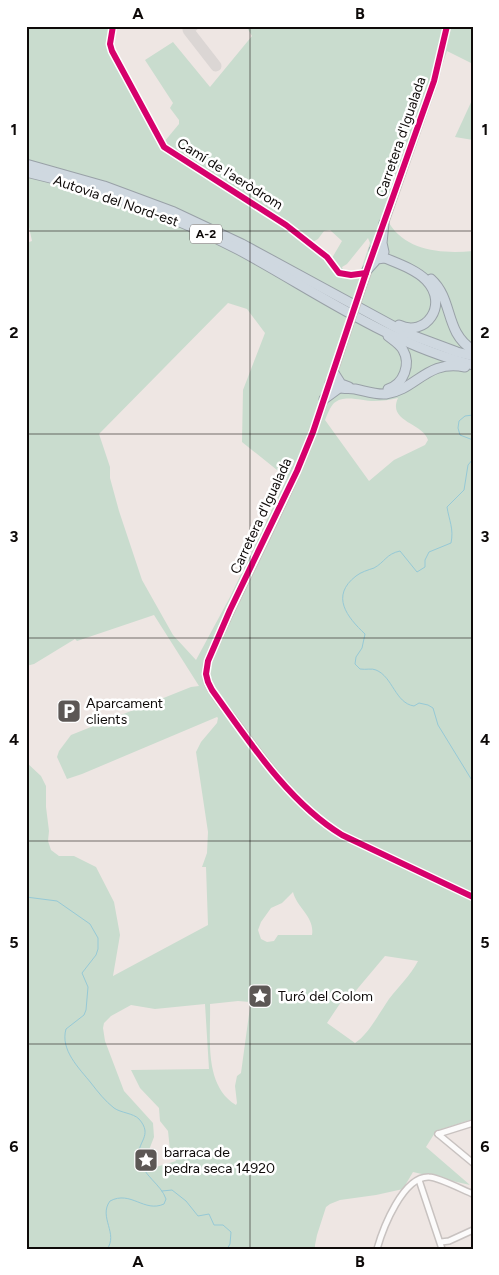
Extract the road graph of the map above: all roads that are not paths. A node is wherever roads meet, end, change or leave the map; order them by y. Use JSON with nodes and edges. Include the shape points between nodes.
{"nodes":[{"id":1,"x":113,"y":26,"type":"edge"},
{"id":2,"x":447,"y":26,"type":"edge"},
{"id":3,"x":26,"y":164,"type":"edge"},
{"id":4,"x":26,"y":172,"type":"edge"},
{"id":5,"x":384,"y":223,"type":"junction"},
{"id":6,"x":374,"y":250,"type":"junction"},
{"id":7,"x":384,"y":255,"type":"junction"},
{"id":8,"x":367,"y":272,"type":"junction"},
{"id":9,"x":353,"y":303,"type":"junction"},
{"id":10,"x":373,"y":326,"type":"junction"},
{"id":11,"x":473,"y":350,"type":"edge"},
{"id":12,"x":473,"y":356,"type":"edge"},
{"id":13,"x":473,"y":367,"type":"edge"},
{"id":14,"x":334,"y":373,"type":"junction"},
{"id":15,"x":330,"y":382,"type":"junction"},
{"id":16,"x":340,"y":386,"type":"junction"},
{"id":17,"x":372,"y":392,"type":"junction"},
{"id":18,"x":324,"y":399,"type":"junction"},
{"id":19,"x":473,"y":897,"type":"edge"},
{"id":20,"x":473,"y":1123,"type":"edge"},
{"id":21,"x":473,"y":1163,"type":"edge"},
{"id":22,"x":419,"y":1180,"type":"junction"},
{"id":23,"x":473,"y":1194,"type":"edge"},
{"id":24,"x":473,"y":1230,"type":"edge"},
{"id":25,"x":441,"y":1242,"type":"junction"},
{"id":26,"x":377,"y":1249,"type":"edge"},
{"id":27,"x":442,"y":1249,"type":"edge"}],
"edges":[{"from":1,"to":8,"type":"street","name":"Camí de l'aeròdrom","via":[[112,51],[164,147],[286,225],[327,256],[339,272],[351,275]]},
{"from":2,"to":5,"type":"street","name":"Carretera d'Igualada","via":[[434,81]]},
{"from":3,"to":9,"type":"highway","name":"Autovia del Nord-est","number":"A-2","via":[[104,186],[174,212]]},
{"from":4,"to":10,"type":"highway","name":"Autovia del Nord-est","number":"A-2","via":[[136,204],[199,231]]},
{"from":5,"to":6,"type":"street","name":"Carretera d'Igualada"},
{"from":5,"to":7,"type":"highway"},
{"from":6,"to":7,"type":"highway","via":[[378,255]]},
{"from":6,"to":8,"type":"street","name":"Carretera d'Igualada"},
{"from":7,"to":8,"type":"highway"},
{"from":7,"to":9,"type":"highway","via":[[426,280],[435,293],[437,304],[431,318],[419,326],[405,328]]},
{"from":7,"to":11,"type":"highway","via":[[422,273],[440,288],[452,326],[459,338]]},
{"from":8,"to":14,"type":"street","name":"Carretera d'Igualada","bridge":true},
{"from":9,"to":12,"type":"highway","name":"Autovia del Nord-est","number":"A-2","via":[[406,333]]},
{"from":10,"to":13,"type":"highway","name":"Autovia del Nord-est","number":"A-2"},
{"from":10,"to":17,"type":"highway","via":[[403,348],[407,362],[400,382],[392,388]]},
{"from":13,"to":17,"type":"highway","via":[[439,368],[396,391]]},
{"from":14,"to":15,"type":"street","name":"Carretera d'Igualada"},
{"from":14,"to":16,"type":"highway"},
{"from":15,"to":16,"type":"highway"},
{"from":15,"to":18,"type":"street","name":"Carretera d'Igualada"},
{"from":16,"to":17,"type":"highway"},
{"from":16,"to":18,"type":"highway"},
{"from":18,"to":19,"type":"street","name":"Carretera d'Igualada","via":[[314,432],[208,661],[208,682],[280,780],[325,823],[342,835]]},
{"from":20,"to":21,"type":"street","via":[[438,1134]]},
{"from":22,"to":23,"type":"street","via":[[430,1177]]},
{"from":22,"to":25,"type":"street"},
{"from":22,"to":26,"type":"street","via":[[404,1192],[382,1231]]},
{"from":24,"to":25,"type":"street"},
{"from":25,"to":27,"type":"street"}]}
